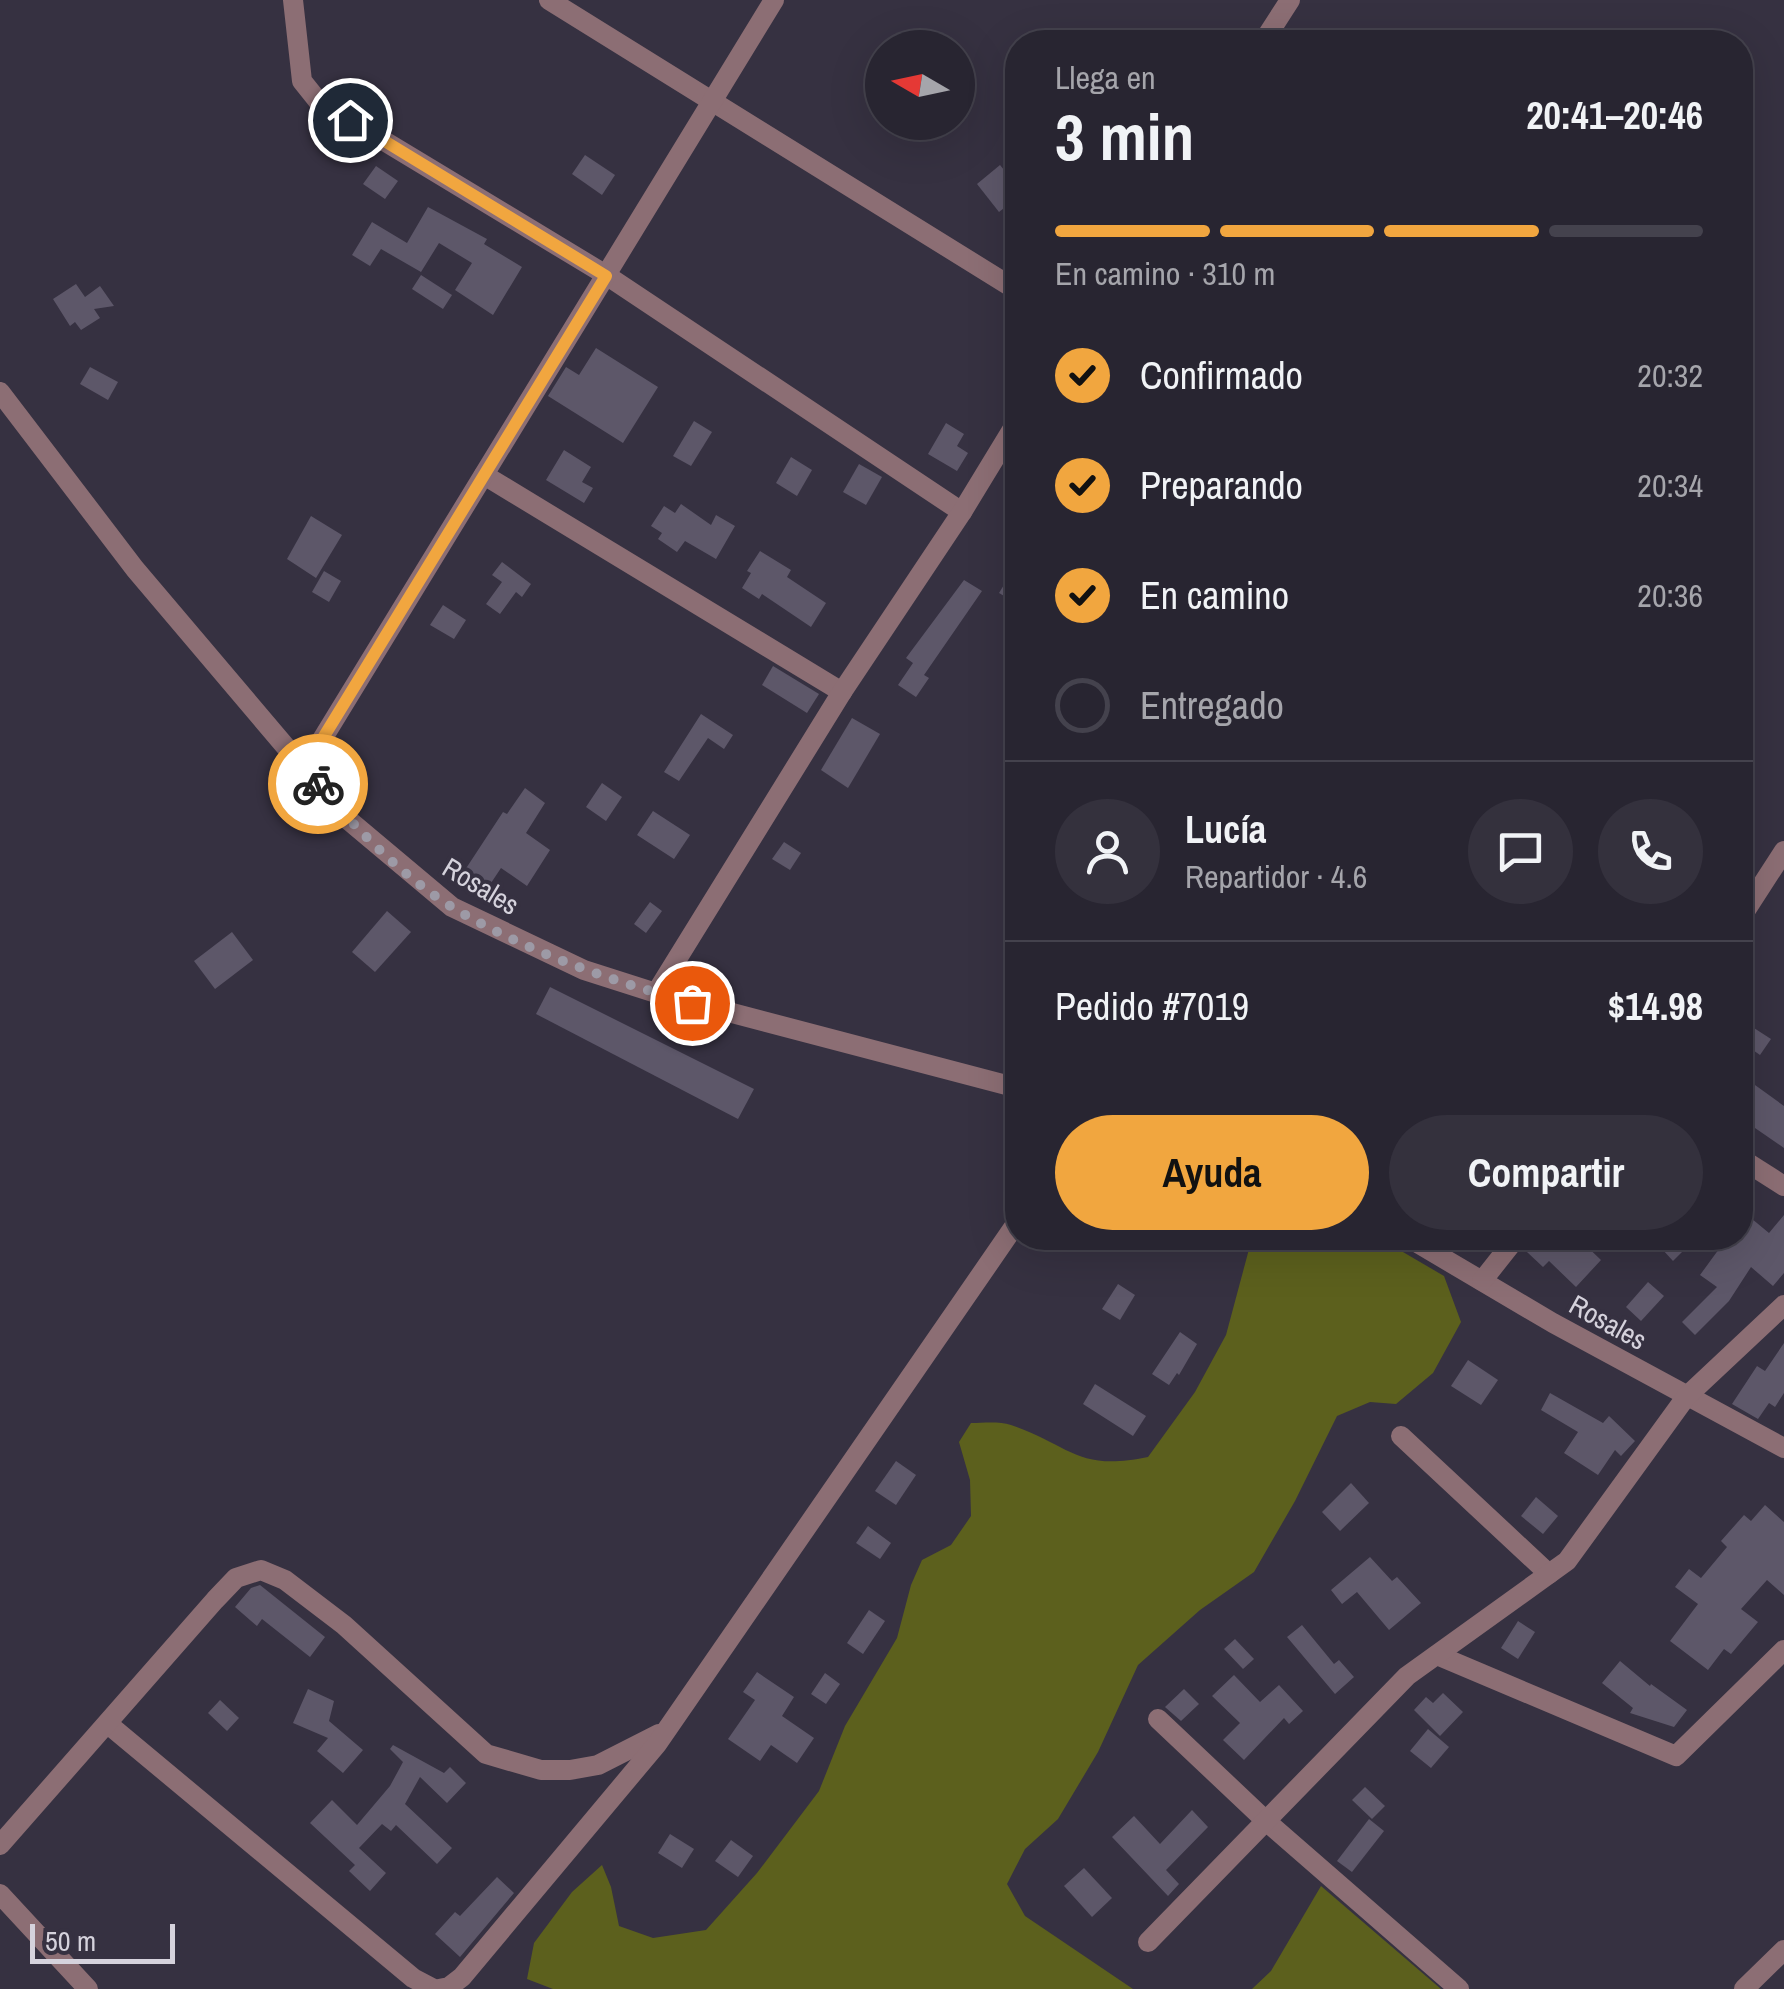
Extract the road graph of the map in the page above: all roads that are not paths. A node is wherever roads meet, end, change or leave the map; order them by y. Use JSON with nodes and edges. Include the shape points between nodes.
{"nodes":[{"id":1,"x":292,"y":0,"type":"edge"},
{"id":2,"x":549,"y":0,"type":"edge"},
{"id":3,"x":774,"y":0,"type":"edge"},
{"id":4,"x":1290,"y":0,"type":"edge"},
{"id":5,"x":1270,"y":30,"type":"edge"},
{"id":6,"x":712,"y":101,"type":"junction"},
{"id":7,"x":606,"y":276,"type":"junction"},
{"id":8,"x":1005,"y":283,"type":"edge"},
{"id":9,"x":0,"y":392,"type":"edge"},
{"id":10,"x":1005,"y":441,"type":"edge"},
{"id":11,"x":484,"y":476,"type":"junction"},
{"id":12,"x":962,"y":512,"type":"junction"},
{"id":13,"x":842,"y":692,"type":"junction"},
{"id":14,"x":304,"y":769,"type":"junction"},
{"id":15,"x":1784,"y":851,"type":"edge"},
{"id":16,"x":1753,"y":899,"type":"edge"},
{"id":17,"x":656,"y":994,"type":"junction"},
{"id":18,"x":1005,"y":1085,"type":"edge"},
{"id":19,"x":1753,"y":1166,"type":"edge"},
{"id":20,"x":1784,"y":1186,"type":"edge"},
{"id":21,"x":1005,"y":1240,"type":"edge"},
{"id":22,"x":1430,"y":1250,"type":"edge"},
{"id":23,"x":1507,"y":1250,"type":"edge"},
{"id":24,"x":1482,"y":1281,"type":"junction"},
{"id":25,"x":1784,"y":1305,"type":"edge"},
{"id":26,"x":1686,"y":1397,"type":"junction"},
{"id":27,"x":1401,"y":1436,"type":"dead end"},
{"id":28,"x":1784,"y":1448,"type":"edge"},
{"id":29,"x":1548,"y":1574,"type":"junction"},
{"id":30,"x":1784,"y":1650,"type":"edge"},
{"id":31,"x":1437,"y":1655,"type":"junction"},
{"id":32,"x":1158,"y":1719,"type":"dead end"},
{"id":33,"x":108,"y":1724,"type":"junction"},
{"id":34,"x":669,"y":1727,"type":"junction"},
{"id":35,"x":1266,"y":1821,"type":"junction"},
{"id":36,"x":0,"y":1845,"type":"edge"},
{"id":37,"x":0,"y":1894,"type":"edge"},
{"id":38,"x":1148,"y":1942,"type":"dead end"},
{"id":39,"x":1784,"y":1950,"type":"edge"},
{"id":40,"x":88,"y":1989,"type":"edge"},
{"id":41,"x":436,"y":1989,"type":"edge"},
{"id":42,"x":1459,"y":1989,"type":"edge"},
{"id":43,"x":1744,"y":1989,"type":"edge"}],
"edges":[{"from":1,"to":7,"type":"street","via":[[302,81],[318,101]]},
{"from":2,"to":6,"type":"street"},
{"from":3,"to":6,"type":"street"},
{"from":4,"to":5,"type":"street"},
{"from":6,"to":7,"type":"street"},
{"from":6,"to":8,"type":"street"},
{"from":7,"to":11,"type":"street"},
{"from":7,"to":12,"type":"street"},
{"from":9,"to":14,"type":"street","name":"Rosales","via":[[135,568]]},
{"from":10,"to":12,"type":"street"},
{"from":11,"to":13,"type":"street"},
{"from":11,"to":14,"type":"street"},
{"from":12,"to":13,"type":"street"},
{"from":13,"to":17,"type":"street"},
{"from":14,"to":17,"type":"street","name":"Rosales","via":[[346,818],[452,908],[584,970]]},
{"from":15,"to":16,"type":"street"},
{"from":17,"to":18,"type":"street","name":"Rosales"},
{"from":19,"to":20,"type":"street"},
{"from":21,"to":34,"type":"street"},
{"from":22,"to":24,"type":"street","name":"Rosales"},
{"from":23,"to":24,"type":"street"},
{"from":24,"to":26,"type":"street","name":"Rosales"},
{"from":25,"to":26,"type":"street"},
{"from":26,"to":28,"type":"street","name":"Rosales"},
{"from":26,"to":29,"type":"street","via":[[1568,1561]]},
{"from":27,"to":29,"type":"street"},
{"from":29,"to":31,"type":"street"},
{"from":30,"to":31,"type":"street","via":[[1676,1756]]},
{"from":31,"to":35,"type":"street","via":[[1407,1676]]},
{"from":32,"to":35,"type":"street"},
{"from":33,"to":34,"type":"street","via":[[236,1578],[262,1570],[344,1625],[486,1754],[541,1770],[598,1766]]},
{"from":33,"to":36,"type":"street"},
{"from":33,"to":41,"type":"street","via":[[412,1978]]},
{"from":34,"to":41,"type":"street","via":[[462,1977]]},
{"from":35,"to":38,"type":"street"},
{"from":35,"to":42,"type":"street"},
{"from":37,"to":40,"type":"street"},
{"from":39,"to":43,"type":"street"}]}
